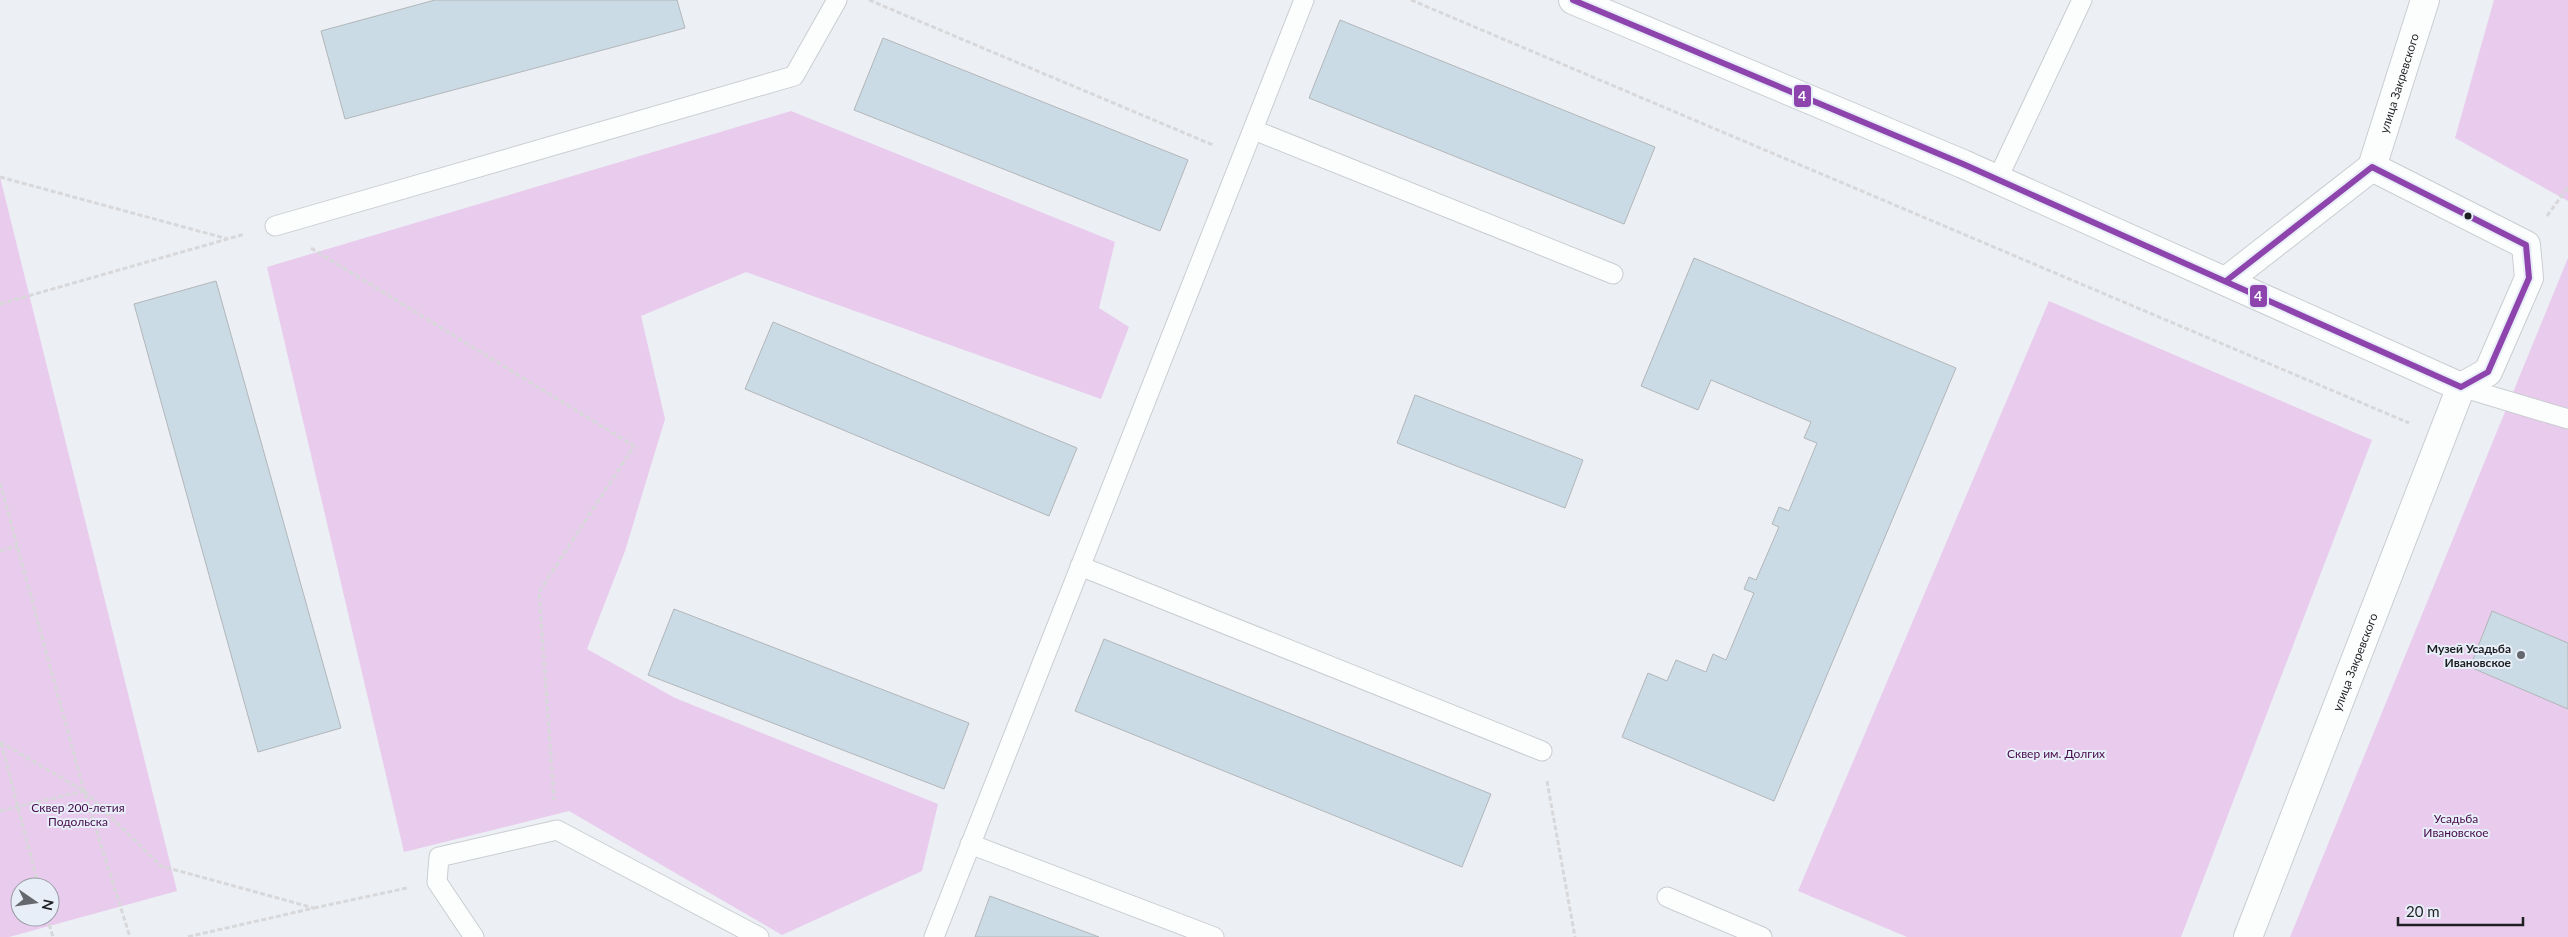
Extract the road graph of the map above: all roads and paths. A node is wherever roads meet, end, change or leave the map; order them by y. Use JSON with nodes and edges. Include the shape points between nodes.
{"nodes":[{"id":1,"x":837,"y":0,"type":"edge"},
{"id":2,"x":868,"y":0,"type":"edge"},
{"id":3,"x":1304,"y":0,"type":"edge"},
{"id":4,"x":1410,"y":0,"type":"edge"},
{"id":5,"x":1573,"y":0,"type":"edge"},
{"id":6,"x":2082,"y":0,"type":"edge"},
{"id":7,"x":2425,"y":0,"type":"edge"},
{"id":8,"x":1254,"y":130,"type":"junction"},
{"id":9,"x":1242,"y":158,"type":"junction"},
{"id":10,"x":2372,"y":167,"type":"junction"},
{"id":11,"x":0,"y":177,"type":"edge"},
{"id":12,"x":1997,"y":180,"type":"junction"},
{"id":13,"x":275,"y":226,"type":"joint"},
{"id":14,"x":1614,"y":274,"type":"dead end"},
{"id":15,"x":2226,"y":281,"type":"junction"},
{"id":16,"x":0,"y":304,"type":"edge"},
{"id":17,"x":2462,"y":387,"type":"junction"},
{"id":18,"x":2568,"y":419,"type":"edge"},
{"id":19,"x":2441,"y":437,"type":"junction"},
{"id":20,"x":0,"y":483,"type":"edge"},
{"id":21,"x":18,"y":546,"type":"junction"},
{"id":22,"x":0,"y":551,"type":"edge"},
{"id":23,"x":1080,"y":566,"type":"junction"},
{"id":24,"x":0,"y":741,"type":"edge"},
{"id":25,"x":1542,"y":751,"type":"joint"},
{"id":26,"x":84,"y":791,"type":"junction"},
{"id":27,"x":17,"y":807,"type":"junction"},
{"id":28,"x":0,"y":811,"type":"edge"},
{"id":29,"x":557,"y":830,"type":"junction"},
{"id":30,"x":970,"y":844,"type":"junction"},
{"id":31,"x":36,"y":877,"type":"edge"},
{"id":32,"x":437,"y":882,"type":"junction"},
{"id":33,"x":1667,"y":897,"type":"dead end"},
{"id":34,"x":314,"y":908,"type":"junction"},
{"id":35,"x":130,"y":937,"type":"edge"},
{"id":36,"x":187,"y":937,"type":"edge"},
{"id":37,"x":474,"y":937,"type":"edge"},
{"id":38,"x":758,"y":937,"type":"edge"},
{"id":39,"x":934,"y":937,"type":"edge"},
{"id":40,"x":1214,"y":937,"type":"edge"},
{"id":41,"x":1575,"y":937,"type":"edge"},
{"id":42,"x":1762,"y":937,"type":"edge"},
{"id":43,"x":2248,"y":937,"type":"edge"}],
"edges":[{"from":1,"to":13,"type":"lane","via":[[794,76]]},
{"from":2,"to":9,"type":"path"},
{"from":3,"to":8,"type":"lane"},
{"from":4,"to":19,"type":"path"},
{"from":5,"to":12,"type":"street"},
{"from":6,"to":12,"type":"lane"},
{"from":7,"to":10,"type":"street","name":"улица Закревского"},
{"from":8,"to":9,"type":"lane"},
{"from":8,"to":14,"type":"lane"},
{"from":9,"to":23,"type":"lane"},
{"from":10,"to":15,"type":"street"},
{"from":10,"to":17,"type":"street","via":[[2526,245],[2529,278],[2488,372]]},
{"from":11,"to":16,"type":"path","via":[[228,239]]},
{"from":12,"to":15,"type":"street"},
{"from":13,"to":29,"type":"path","via":[[634,446],[539,592]]},
{"from":15,"to":17,"type":"street"},
{"from":17,"to":18,"type":"lane"},
{"from":17,"to":19,"type":"street","name":"улица Закревского"},
{"from":19,"to":43,"type":"street","name":"улица Закревского"},
{"from":20,"to":21,"type":"path"},
{"from":21,"to":22,"type":"path"},
{"from":21,"to":26,"type":"path"},
{"from":23,"to":25,"type":"lane"},
{"from":23,"to":30,"type":"lane"},
{"from":24,"to":26,"type":"path"},
{"from":24,"to":27,"type":"path"},
{"from":25,"to":41,"type":"path"},
{"from":26,"to":27,"type":"path"},
{"from":26,"to":34,"type":"path","via":[[161,866]]},
{"from":26,"to":35,"type":"path"},
{"from":27,"to":28,"type":"path"},
{"from":27,"to":31,"type":"path"},
{"from":29,"to":32,"type":"lane","via":[[439,857]]},
{"from":29,"to":38,"type":"lane"},
{"from":30,"to":39,"type":"lane"},
{"from":30,"to":40,"type":"lane"},
{"from":32,"to":34,"type":"path"},
{"from":32,"to":37,"type":"lane"},
{"from":33,"to":42,"type":"lane"},
{"from":34,"to":36,"type":"path"}]}
